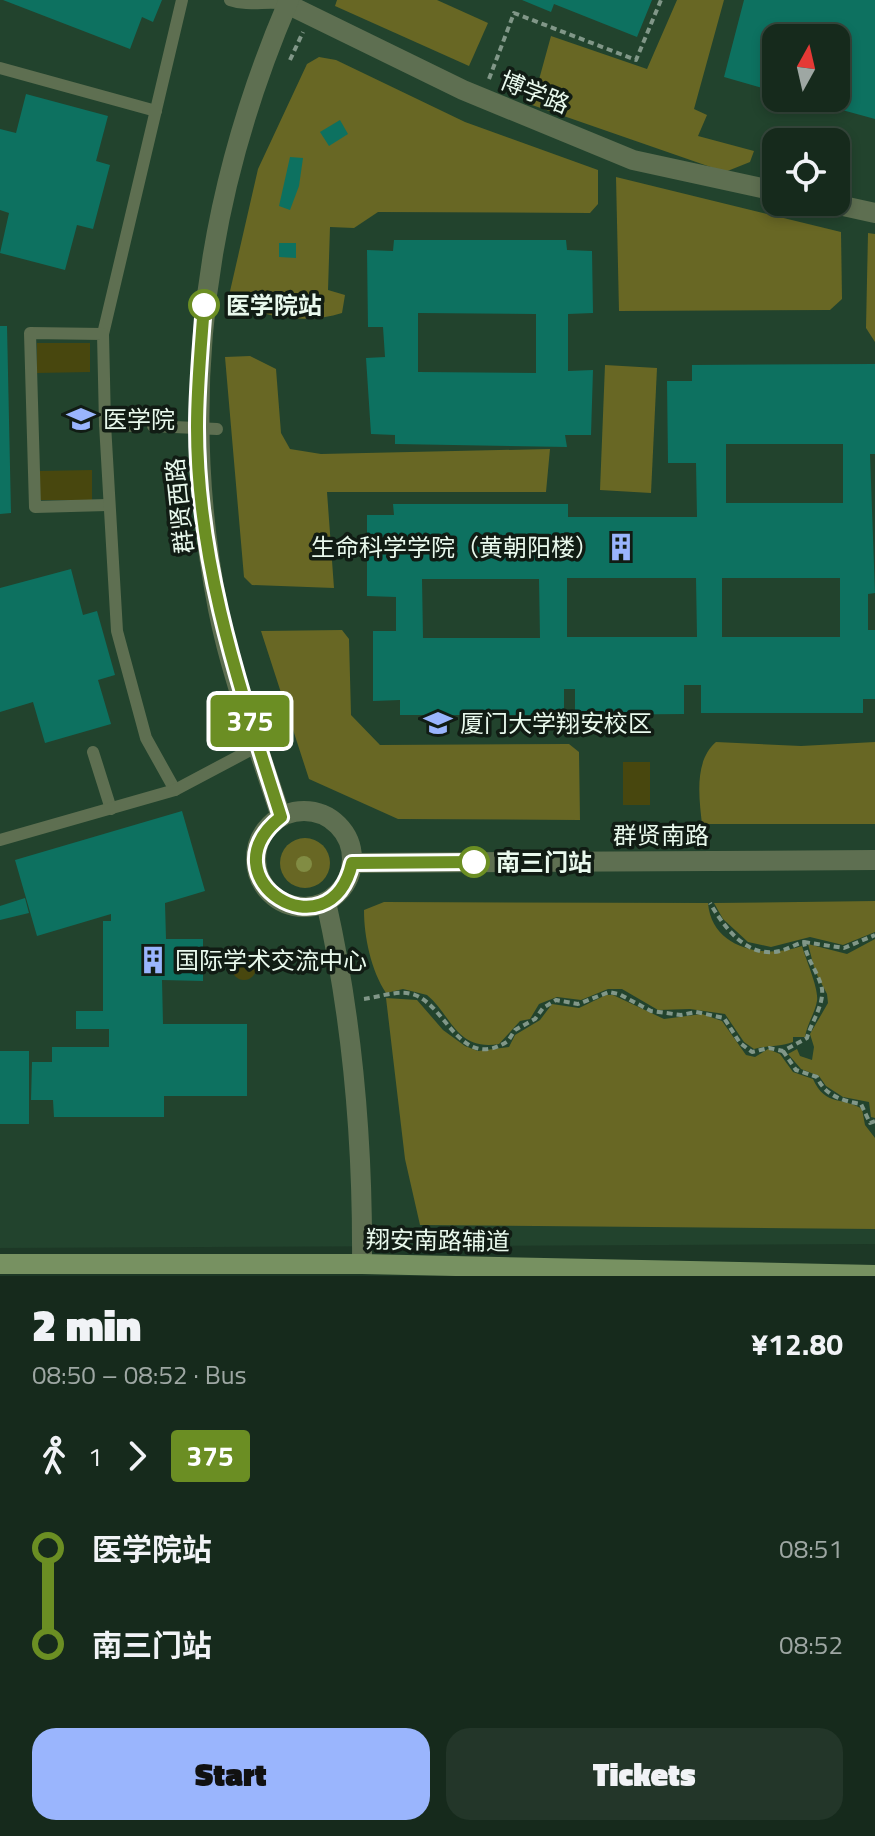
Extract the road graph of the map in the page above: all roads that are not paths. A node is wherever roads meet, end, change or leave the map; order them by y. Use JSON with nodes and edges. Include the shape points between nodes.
{"nodes":[{"id":1,"x":182,"y":0,"type":"edge"},
{"id":2,"x":230,"y":0,"type":"edge"},
{"id":3,"x":281,"y":1,"type":"edge"},
{"id":4,"x":0,"y":68,"type":"edge"},
{"id":5,"x":156,"y":111,"type":"junction"},
{"id":6,"x":762,"y":188,"type":"edge"},
{"id":7,"x":850,"y":208,"type":"edge"},
{"id":8,"x":875,"y":213,"type":"edge"},
{"id":9,"x":103,"y":334,"type":"junction"},
{"id":10,"x":105,"y":424,"type":"junction"},
{"id":11,"x":133,"y":426,"type":"dead end"},
{"id":12,"x":153,"y":426,"type":"dead end"},
{"id":13,"x":207,"y":428,"type":"junction"},
{"id":14,"x":107,"y":505,"type":"junction"},
{"id":15,"x":258,"y":746,"type":"junction"},
{"id":16,"x":93,"y":752,"type":"dead end"},
{"id":17,"x":175,"y":790,"type":"junction"},
{"id":18,"x":111,"y":809,"type":"junction"},
{"id":19,"x":281,"y":817,"type":"junction"},
{"id":20,"x":0,"y":840,"type":"edge"},
{"id":21,"x":875,"y":860,"type":"edge"},
{"id":22,"x":352,"y":863,"type":"junction"},
{"id":23,"x":326,"y":902,"type":"junction"},
{"id":24,"x":0,"y":1264,"type":"edge"},
{"id":25,"x":362,"y":1264,"type":"junction"},
{"id":26,"x":875,"y":1275,"type":"edge"}],
"edges":[{"from":1,"to":5,"type":"lane"},
{"from":2,"to":3,"type":"lane","via":[[245,5]]},
{"from":3,"to":6,"type":"street","name":"博学路","via":[[482,98],[633,160]]},
{"from":3,"to":13,"type":"street","name":"群贤西路","via":[[236,141],[217,221],[204,305]]},
{"from":4,"to":5,"type":"lane"},
{"from":5,"to":9,"type":"lane"},
{"from":7,"to":8,"type":"street"},
{"from":9,"to":10,"type":"lane"},
{"from":9,"to":14,"type":"lane","via":[[30,333],[35,507]]},
{"from":10,"to":11,"type":"lane"},
{"from":10,"to":14,"type":"lane"},
{"from":12,"to":13,"type":"lane"},
{"from":13,"to":15,"type":"street","name":"群贤西路","via":[[206,532],[218,609]]},
{"from":14,"to":17,"type":"lane","via":[[117,631],[146,738]]},
{"from":15,"to":17,"type":"lane"},
{"from":15,"to":19,"type":"street","name":"群贤西路"},
{"from":16,"to":18,"type":"lane"},
{"from":17,"to":18,"type":"lane"},
{"from":18,"to":20,"type":"lane"},
{"from":19,"to":22,"type":"street","via":[[300,811],[339,826]]},
{"from":19,"to":23,"type":"street","via":[[260,840],[259,878],[268,892],[289,905],[305,908]]},
{"from":21,"to":22,"type":"street","name":"群贤南路"},
{"from":22,"to":23,"type":"street","via":[[348,879]]},
{"from":23,"to":25,"type":"street","via":[[357,1082]]},
{"from":24,"to":25,"type":"main road","name":"翔安南路辅道"},
{"from":25,"to":26,"type":"main road","name":"翔安南路辅道"}]}
